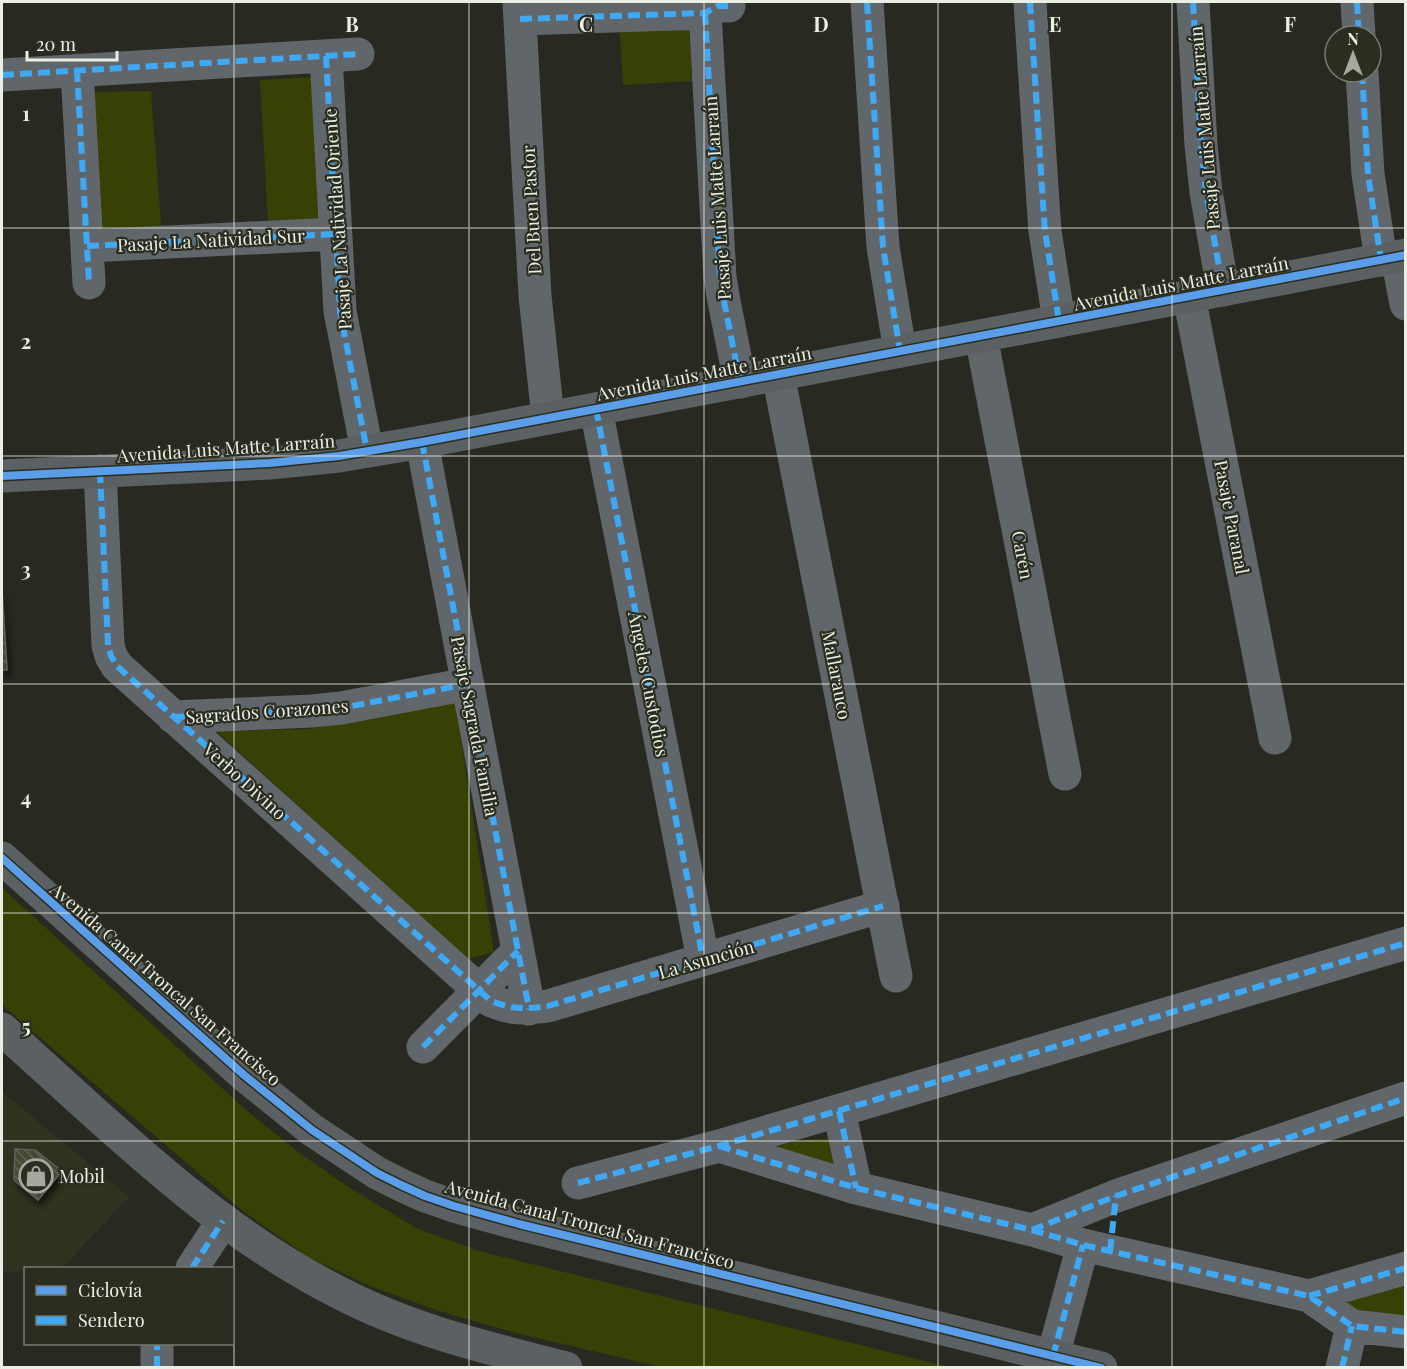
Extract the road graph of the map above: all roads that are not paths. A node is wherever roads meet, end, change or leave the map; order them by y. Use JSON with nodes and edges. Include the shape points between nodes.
{"nodes":[{"id":1,"x":867,"y":2,"type":"edge"},
{"id":2,"x":1030,"y":2,"type":"edge"},
{"id":3,"x":1193,"y":2,"type":"edge"},
{"id":4,"x":1358,"y":2,"type":"edge"},
{"id":5,"x":519,"y":10,"type":"edge"},
{"id":6,"x":1359,"y":24,"type":"edge"},
{"id":7,"x":358,"y":54,"type":"dead end"},
{"id":8,"x":326,"y":56,"type":"junction"},
{"id":9,"x":77,"y":70,"type":"junction"},
{"id":10,"x":2,"y":75,"type":"edge"},
{"id":11,"x":1363,"y":84,"type":"edge"},
{"id":12,"x":335,"y":234,"type":"junction"},
{"id":13,"x":87,"y":246,"type":"junction"},
{"id":14,"x":1394,"y":257,"type":"edge"},
{"id":15,"x":89,"y":283,"type":"dead end"},
{"id":16,"x":1223,"y":290,"type":"junction"},
{"id":17,"x":1189,"y":296,"type":"junction"},
{"id":18,"x":1406,"y":304,"type":"edge"},
{"id":19,"x":1059,"y":321,"type":"junction"},
{"id":20,"x":981,"y":336,"type":"junction"},
{"id":21,"x":900,"y":351,"type":"junction"},
{"id":22,"x":778,"y":375,"type":"junction"},
{"id":23,"x":740,"y":382,"type":"junction"},
{"id":24,"x":596,"y":409,"type":"junction"},
{"id":25,"x":548,"y":418,"type":"junction"},
{"id":26,"x":422,"y":442,"type":"junction"},
{"id":27,"x":367,"y":452,"type":"junction"},
{"id":28,"x":100,"y":471,"type":"junction"},
{"id":29,"x":2,"y":476,"type":"edge"},
{"id":30,"x":468,"y":684,"type":"junction"},
{"id":31,"x":172,"y":717,"type":"junction"},
{"id":32,"x":1275,"y":738,"type":"dead end"},
{"id":33,"x":1065,"y":774,"type":"dead end"},
{"id":34,"x":2,"y":858,"type":"edge"},
{"id":35,"x":883,"y":906,"type":"junction"},
{"id":36,"x":1406,"y":943,"type":"edge"},
{"id":37,"x":518,"y":951,"type":"junction"},
{"id":38,"x":703,"y":959,"type":"junction"},
{"id":39,"x":897,"y":976,"type":"dead end"},
{"id":40,"x":479,"y":991,"type":"junction"},
{"id":41,"x":529,"y":1009,"type":"junction"},
{"id":42,"x":2,"y":1029,"type":"edge"},
{"id":43,"x":423,"y":1047,"type":"dead end"},
{"id":44,"x":1406,"y":1098,"type":"edge"},
{"id":45,"x":839,"y":1111,"type":"junction"},
{"id":46,"x":719,"y":1146,"type":"junction"},
{"id":47,"x":578,"y":1183,"type":"dead end"},
{"id":48,"x":856,"y":1188,"type":"junction"},
{"id":49,"x":1116,"y":1196,"type":"junction"},
{"id":50,"x":223,"y":1221,"type":"junction"},
{"id":51,"x":1032,"y":1230,"type":"junction"},
{"id":52,"x":1097,"y":1248,"type":"junction"},
{"id":53,"x":193,"y":1267,"type":"edge"},
{"id":54,"x":1406,"y":1268,"type":"edge"},
{"id":55,"x":1309,"y":1296,"type":"junction"},
{"id":56,"x":1352,"y":1326,"type":"junction"},
{"id":57,"x":1406,"y":1332,"type":"edge"},
{"id":58,"x":157,"y":1345,"type":"edge"},
{"id":59,"x":1053,"y":1356,"type":"junction"},
{"id":60,"x":157,"y":1368,"type":"edge"},
{"id":61,"x":566,"y":1368,"type":"edge"},
{"id":62,"x":1101,"y":1368,"type":"edge"},
{"id":63,"x":1342,"y":1368,"type":"edge"}],
"edges":[{"from":1,"to":21,"type":"street","via":[[882,237]]},
{"from":2,"to":19,"type":"street","via":[[1045,221]]},
{"from":3,"to":16,"type":"street","name":"Pasaje Luis Matte Larraín","via":[[1201,145]]},
{"from":4,"to":6,"type":"street"},
{"from":5,"to":23,"type":"street","name":"Pasaje Luis Matte Larraín","via":[[717,9],[720,278]]},
{"from":5,"to":25,"type":"street","name":"Del Buen Pastor","via":[[535,296]]},
{"from":7,"to":8,"type":"street"},
{"from":8,"to":9,"type":"street"},
{"from":8,"to":12,"type":"street","name":"Pasaje La Natividad Oriente"},
{"from":9,"to":10,"type":"street"},
{"from":9,"to":13,"type":"street"},
{"from":11,"to":14,"type":"street","via":[[1368,174]]},
{"from":12,"to":13,"type":"street","name":"Pasaje La Natividad Sur"},
{"from":12,"to":27,"type":"street","name":"Pasaje La Natividad Oriente","via":[[340,311]]},
{"from":13,"to":15,"type":"street"},
{"from":14,"to":16,"type":"street","name":"Avenida Luis Matte Larraín"},
{"from":14,"to":18,"type":"street"},
{"from":16,"to":17,"type":"street","name":"Avenida Luis Matte Larraín"},
{"from":17,"to":19,"type":"street","name":"Avenida Luis Matte Larraín"},
{"from":17,"to":32,"type":"street","name":"Pasaje Paranal"},
{"from":19,"to":20,"type":"street","name":"Avenida Luis Matte Larraín"},
{"from":20,"to":21,"type":"street","name":"Avenida Luis Matte Larraín"},
{"from":20,"to":33,"type":"street","name":"Carén"},
{"from":21,"to":22,"type":"street","name":"Avenida Luis Matte Larraín"},
{"from":22,"to":23,"type":"street","name":"Avenida Luis Matte Larraín"},
{"from":22,"to":35,"type":"street","name":"Mallarauco"},
{"from":23,"to":24,"type":"street","name":"Avenida Luis Matte Larraín"},
{"from":24,"to":25,"type":"street","name":"Avenida Luis Matte Larraín"},
{"from":24,"to":38,"type":"street","name":"Ángeles Custodios"},
{"from":25,"to":26,"type":"street","name":"Avenida Luis Matte Larraín"},
{"from":26,"to":27,"type":"street","name":"Avenida Luis Matte Larraín"},
{"from":26,"to":30,"type":"street","name":"Pasaje Sagrada Familia"},
{"from":27,"to":28,"type":"street","name":"Avenida Luis Matte Larraín","via":[[270,463]]},
{"from":28,"to":29,"type":"street","name":"Avenida Luis Matte Larraín"},
{"from":28,"to":31,"type":"street","name":"Verbo Divino","via":[[111,656]]},
{"from":30,"to":31,"type":"street","name":"Sagrados Corazones","via":[[341,708]]},
{"from":30,"to":37,"type":"street","name":"Pasaje Sagrada Familia"},
{"from":31,"to":40,"type":"street","name":"Verbo Divino"},
{"from":34,"to":59,"type":"street","name":"Avenida Canal Troncal San Francisco","via":[[244,1075],[312,1130],[401,1185],[454,1206],[519,1224]]},
{"from":35,"to":38,"type":"street","name":"La Asunción"},
{"from":35,"to":39,"type":"street","name":"Mallarauco"},
{"from":36,"to":45,"type":"street"},
{"from":37,"to":40,"type":"street"},
{"from":37,"to":41,"type":"street","name":"Pasaje Sagrada Familia"},
{"from":38,"to":41,"type":"street","name":"La Asunción"},
{"from":40,"to":41,"type":"street","name":"Verbo Divino","via":[[503,1006]]},
{"from":40,"to":43,"type":"street"},
{"from":42,"to":50,"type":"street","via":[[174,1183]]},
{"from":44,"to":49,"type":"street"},
{"from":45,"to":46,"type":"street"},
{"from":45,"to":48,"type":"street"},
{"from":46,"to":47,"type":"street"},
{"from":46,"to":48,"type":"street"},
{"from":48,"to":51,"type":"street"},
{"from":49,"to":51,"type":"street"},
{"from":49,"to":52,"type":"street"},
{"from":50,"to":53,"type":"street"},
{"from":50,"to":61,"type":"street","via":[[299,1272],[385,1314],[431,1332]]},
{"from":51,"to":52,"type":"street"},
{"from":52,"to":55,"type":"street"},
{"from":52,"to":59,"type":"street"},
{"from":54,"to":55,"type":"street"},
{"from":55,"to":56,"type":"street"},
{"from":56,"to":57,"type":"street"},
{"from":56,"to":63,"type":"street"},
{"from":58,"to":60,"type":"street"},
{"from":59,"to":62,"type":"street","name":"Avenida Canal Troncal San Francisco"}]}
